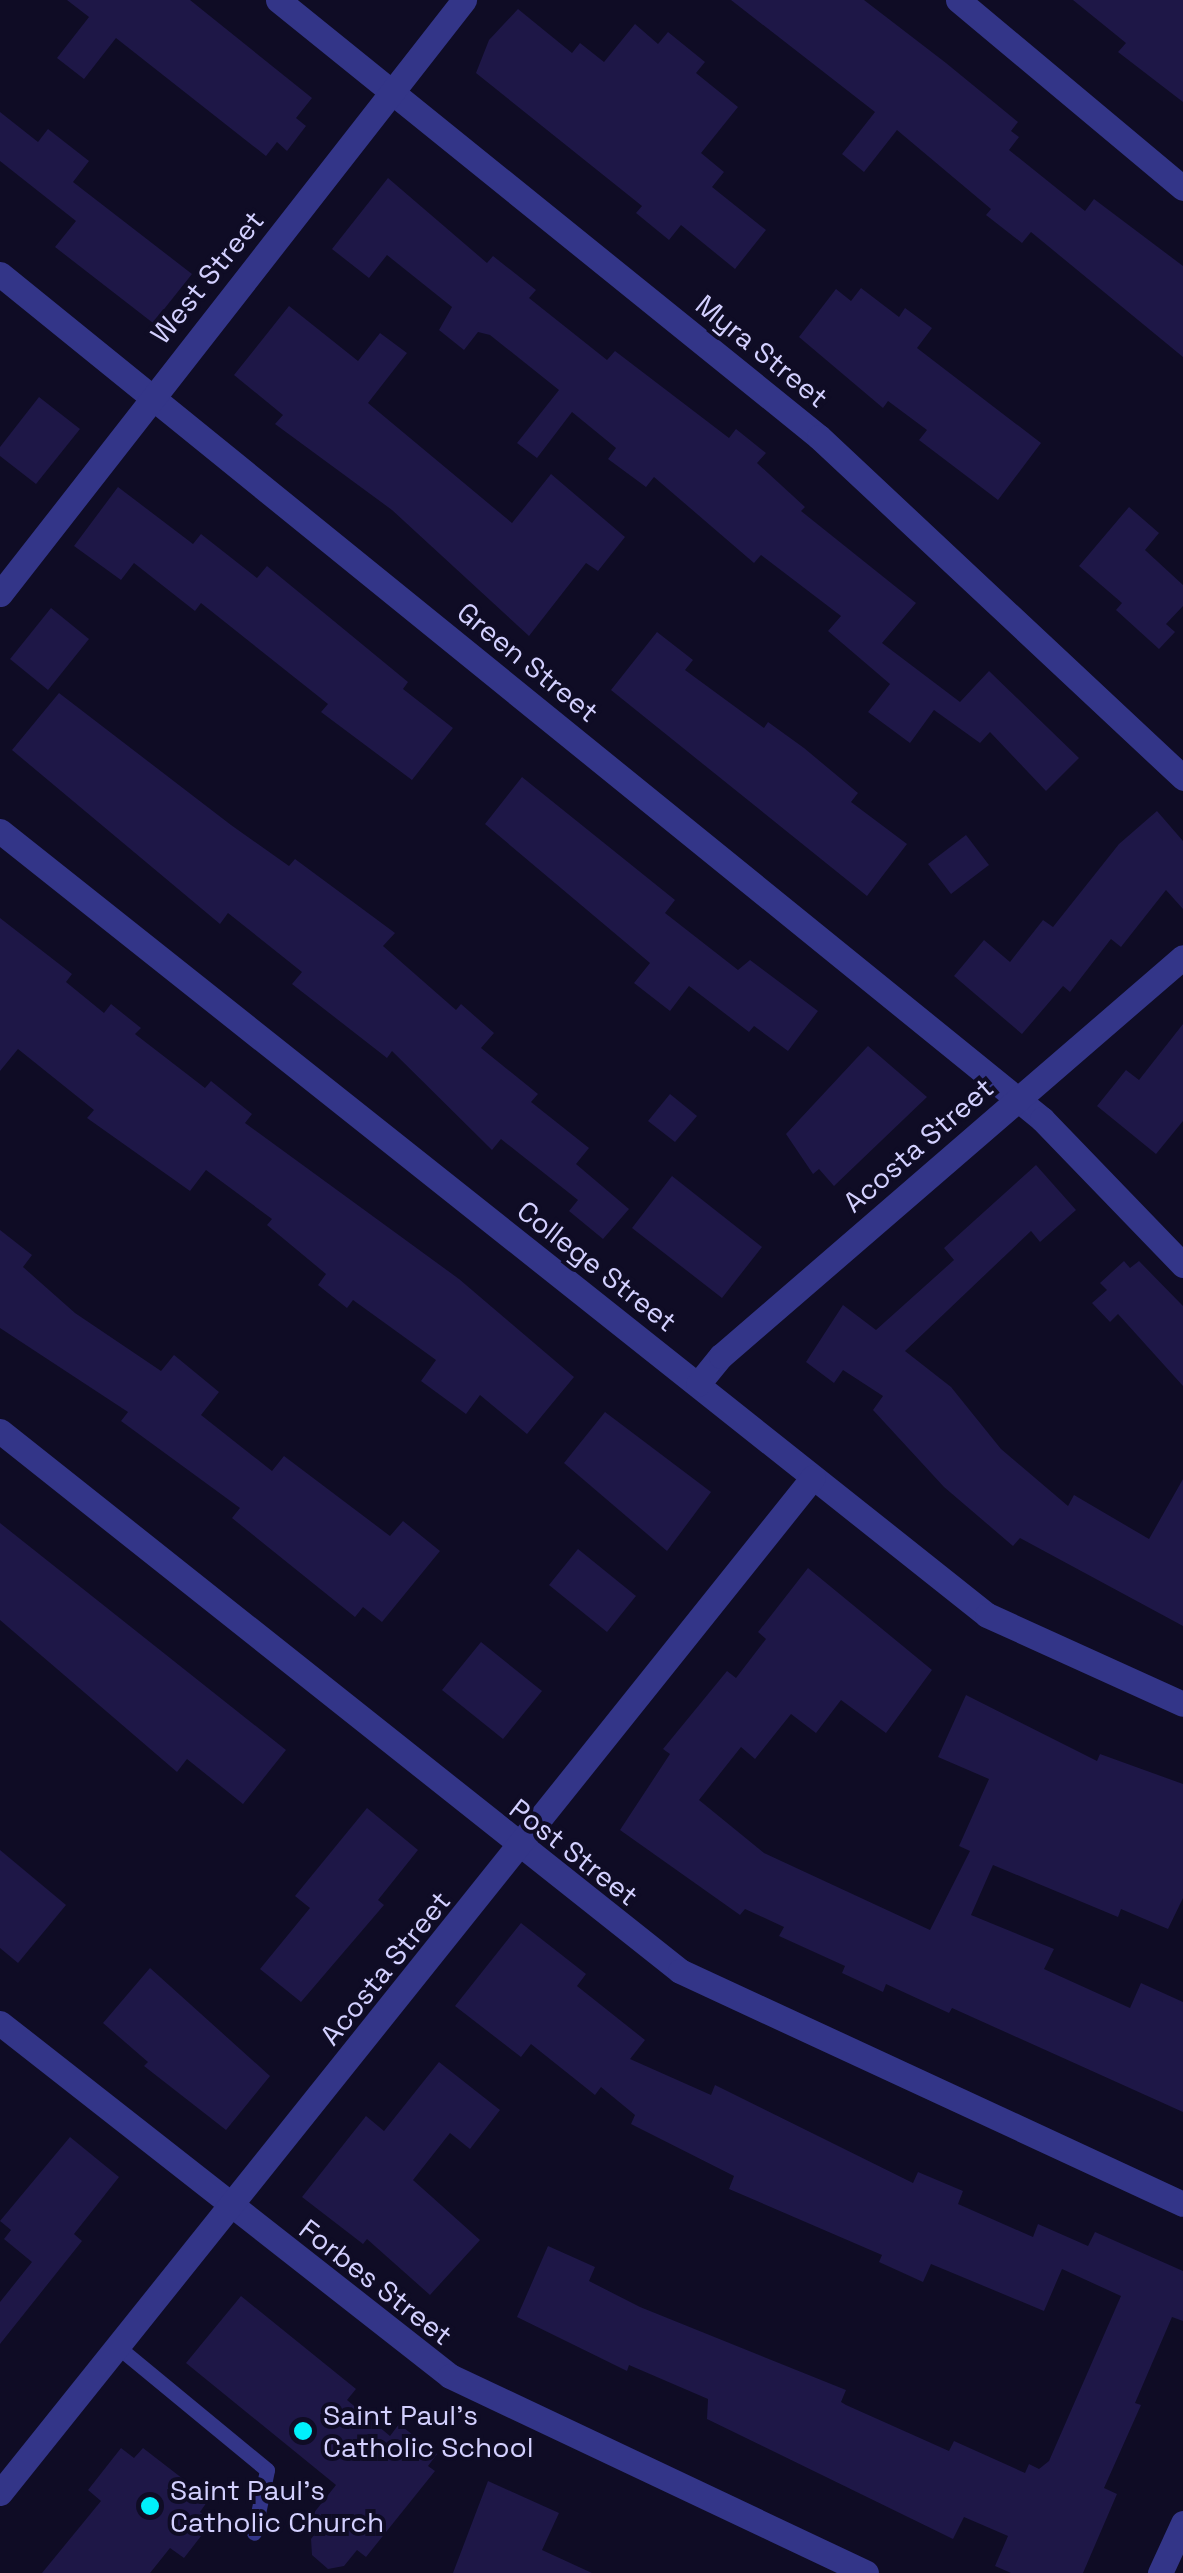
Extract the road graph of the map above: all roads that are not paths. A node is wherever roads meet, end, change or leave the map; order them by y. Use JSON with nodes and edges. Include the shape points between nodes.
{"nodes":[{"id":1,"x":278,"y":0,"type":"edge"},
{"id":2,"x":464,"y":0,"type":"edge"},
{"id":3,"x":958,"y":0,"type":"edge"},
{"id":4,"x":393,"y":92,"type":"junction"},
{"id":5,"x":1183,"y":188,"type":"edge"},
{"id":6,"x":0,"y":274,"type":"edge"},
{"id":7,"x":152,"y":394,"type":"junction"},
{"id":8,"x":0,"y":594,"type":"edge"},
{"id":9,"x":1183,"y":778,"type":"edge"},
{"id":10,"x":0,"y":832,"type":"edge"},
{"id":11,"x":1183,"y":957,"type":"edge"},
{"id":12,"x":1017,"y":1098,"type":"junction"},
{"id":13,"x":1183,"y":1265,"type":"edge"},
{"id":14,"x":698,"y":1384,"type":"junction"},
{"id":15,"x":0,"y":1430,"type":"edge"},
{"id":16,"x":813,"y":1477,"type":"junction"},
{"id":17,"x":1183,"y":1704,"type":"edge"},
{"id":18,"x":519,"y":1848,"type":"junction"},
{"id":19,"x":0,"y":2023,"type":"edge"},
{"id":20,"x":1183,"y":2204,"type":"edge"},
{"id":21,"x":232,"y":2207,"type":"junction"},
{"id":22,"x":118,"y":2347,"type":"junction"},
{"id":23,"x":0,"y":2494,"type":"edge"},
{"id":24,"x":1183,"y":2523,"type":"edge"},
{"id":25,"x":254,"y":2533,"type":"dead end"},
{"id":26,"x":866,"y":2573,"type":"edge"},
{"id":27,"x":1160,"y":2573,"type":"edge"}],
"edges":[{"from":1,"to":4,"type":"street","name":"Myra Street"},
{"from":2,"to":4,"type":"street","name":"West Street"},
{"from":3,"to":5,"type":"street"},
{"from":4,"to":7,"type":"street","name":"West Street"},
{"from":4,"to":9,"type":"street","name":"Myra Street","via":[[819,436]]},
{"from":6,"to":7,"type":"street","name":"Green Street"},
{"from":7,"to":8,"type":"street","name":"West Street"},
{"from":7,"to":12,"type":"street","name":"Green Street"},
{"from":10,"to":14,"type":"street","name":"College Street"},
{"from":11,"to":12,"type":"street","name":"Acosta Street"},
{"from":12,"to":13,"type":"street","name":"Green Street"},
{"from":12,"to":14,"type":"street","name":"Acosta Street"},
{"from":14,"to":16,"type":"street","name":"College Street"},
{"from":15,"to":18,"type":"street","name":"Post Street"},
{"from":16,"to":17,"type":"street","name":"College Street","via":[[988,1614]]},
{"from":16,"to":18,"type":"street","name":"Acosta Street"},
{"from":18,"to":20,"type":"street","name":"Post Street","via":[[680,1971]]},
{"from":18,"to":21,"type":"street","name":"Acosta Street"},
{"from":19,"to":21,"type":"street","name":"Forbes Street"},
{"from":21,"to":22,"type":"street","name":"Acosta Street"},
{"from":21,"to":26,"type":"street","name":"Forbes Street","via":[[450,2376]]},
{"from":22,"to":23,"type":"street","name":"Acosta Street"},
{"from":22,"to":25,"type":"lane","via":[[267,2470]]},
{"from":24,"to":27,"type":"street"}]}
